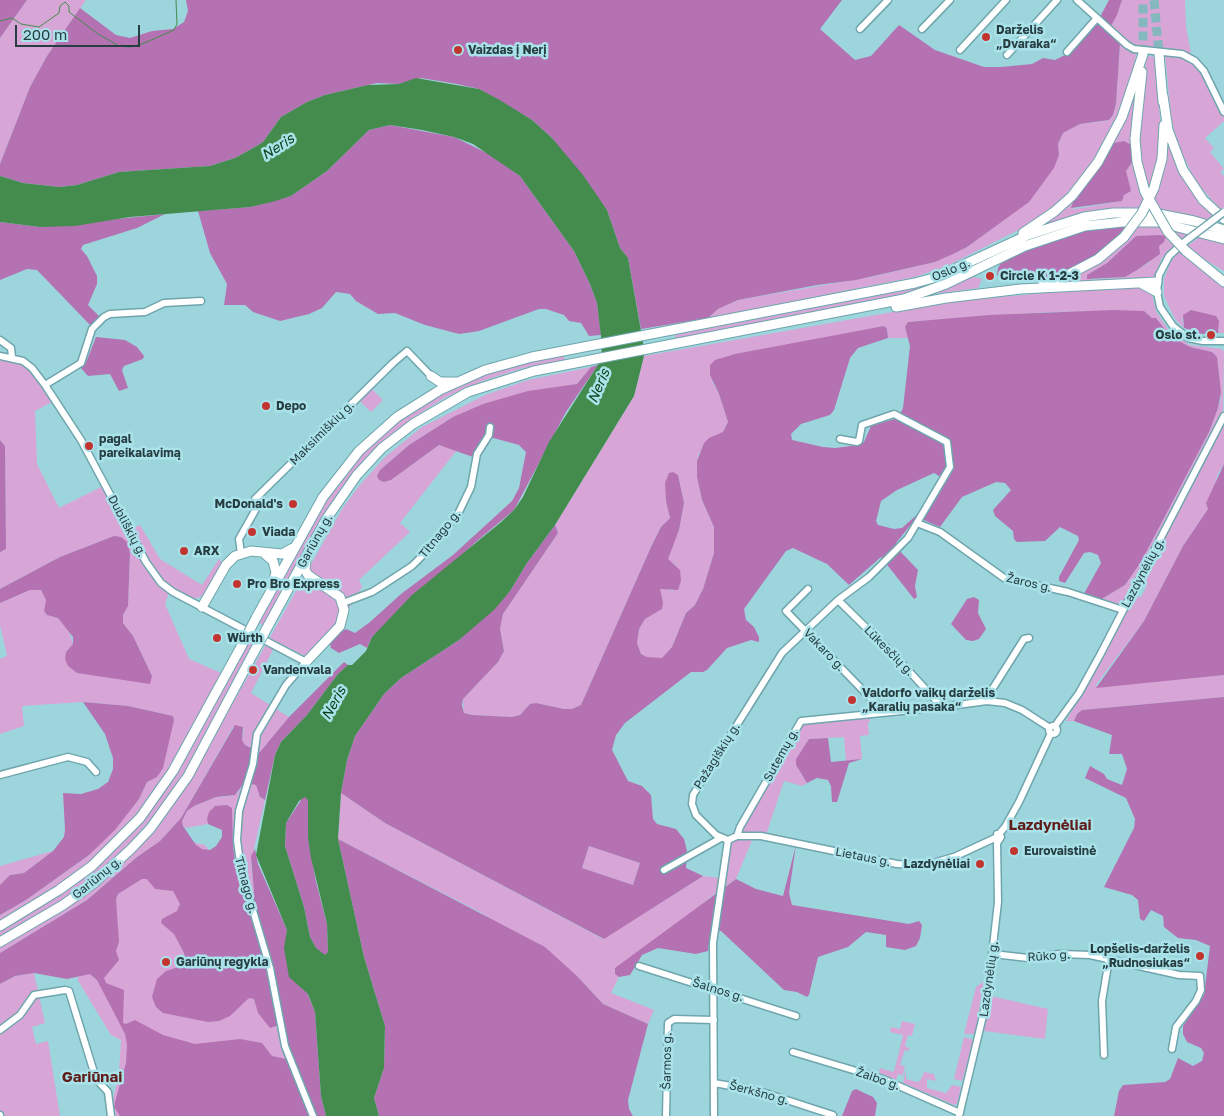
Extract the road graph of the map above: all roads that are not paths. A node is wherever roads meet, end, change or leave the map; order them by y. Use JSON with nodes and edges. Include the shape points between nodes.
{"nodes":[{"id":1,"x":888,"y":0,"type":"edge"},
{"id":2,"x":950,"y":0,"type":"edge"},
{"id":3,"x":1006,"y":0,"type":"edge"},
{"id":4,"x":1057,"y":0,"type":"edge"},
{"id":5,"x":1077,"y":0,"type":"edge"},
{"id":6,"x":1097,"y":18,"type":"junction"},
{"id":7,"x":860,"y":29,"type":"dead end"},
{"id":8,"x":922,"y":29,"type":"dead end"},
{"id":9,"x":960,"y":50,"type":"dead end"},
{"id":10,"x":1067,"y":52,"type":"dead end"},
{"id":11,"x":1159,"y":54,"type":"tunnel mouth"},
{"id":12,"x":1007,"y":55,"type":"dead end"},
{"id":13,"x":1163,"y":96,"type":"junction"},
{"id":14,"x":1224,"y":112,"type":"edge"},
{"id":15,"x":1224,"y":212,"type":"edge"},
{"id":16,"x":1224,"y":220,"type":"edge"},
{"id":17,"x":1224,"y":230,"type":"edge"},
{"id":18,"x":1224,"y":239,"type":"edge"},
{"id":19,"x":993,"y":251,"type":"junction"},
{"id":20,"x":1203,"y":264,"type":"junction"},
{"id":21,"x":1224,"y":275,"type":"edge"},
{"id":22,"x":1224,"y":282,"type":"edge"},
{"id":23,"x":1157,"y":287,"type":"junction"},
{"id":24,"x":1021,"y":289,"type":"junction"},
{"id":25,"x":201,"y":301,"type":"dead end"},
{"id":26,"x":673,"y":330,"type":"joint"},
{"id":27,"x":726,"y":335,"type":"junction"},
{"id":28,"x":0,"y":340,"type":"edge"},
{"id":29,"x":1224,"y":341,"type":"edge"},
{"id":30,"x":675,"y":344,"type":"joint"},
{"id":31,"x":0,"y":356,"type":"edge"},
{"id":32,"x":12,"y":357,"type":"junction"},
{"id":33,"x":432,"y":376,"type":"junction"},
{"id":34,"x":458,"y":382,"type":"junction"},
{"id":35,"x":45,"y":386,"type":"junction"},
{"id":36,"x":424,"y":400,"type":"junction"},
{"id":37,"x":1224,"y":416,"type":"edge"},
{"id":38,"x":490,"y":427,"type":"dead end"},
{"id":39,"x":840,"y":439,"type":"dead end"},
{"id":40,"x":917,"y":523,"type":"junction"},
{"id":41,"x":294,"y":547,"type":"junction"},
{"id":42,"x":241,"y":553,"type":"junction"},
{"id":43,"x":307,"y":553,"type":"junction"},
{"id":44,"x":265,"y":554,"type":"junction"},
{"id":45,"x":318,"y":582,"type":"junction"},
{"id":46,"x":273,"y":587,"type":"junction"},
{"id":47,"x":288,"y":589,"type":"junction"},
{"id":48,"x":808,"y":589,"type":"dead end"},
{"id":49,"x":838,"y":600,"type":"junction"},
{"id":50,"x":344,"y":603,"type":"junction"},
{"id":51,"x":202,"y":607,"type":"junction"},
{"id":52,"x":1123,"y":610,"type":"junction"},
{"id":53,"x":805,"y":630,"type":"junction"},
{"id":54,"x":1029,"y":638,"type":"dead end"},
{"id":55,"x":306,"y":662,"type":"junction"},
{"id":56,"x":987,"y":701,"type":"junction"},
{"id":57,"x":942,"y":707,"type":"junction"},
{"id":58,"x":882,"y":713,"type":"junction"},
{"id":59,"x":1052,"y":729,"type":"junction"},
{"id":60,"x":96,"y":772,"type":"dead end"},
{"id":61,"x":0,"y":775,"type":"edge"},
{"id":62,"x":737,"y":836,"type":"junction"},
{"id":63,"x":997,"y":837,"type":"junction"},
{"id":64,"x":724,"y":839,"type":"junction"},
{"id":65,"x":664,"y":870,"type":"dead end"},
{"id":66,"x":0,"y":926,"type":"edge"},
{"id":67,"x":0,"y":942,"type":"edge"},
{"id":68,"x":992,"y":954,"type":"junction"},
{"id":69,"x":1109,"y":959,"type":"junction"},
{"id":70,"x":639,"y":966,"type":"dead end"},
{"id":71,"x":714,"y":988,"type":"junction"},
{"id":72,"x":796,"y":1016,"type":"dead end"},
{"id":73,"x":714,"y":1020,"type":"junction"},
{"id":74,"x":0,"y":1030,"type":"edge"},
{"id":75,"x":1172,"y":1049,"type":"dead end"},
{"id":76,"x":792,"y":1052,"type":"dead end"},
{"id":77,"x":1104,"y":1055,"type":"dead end"},
{"id":78,"x":714,"y":1083,"type":"junction"},
{"id":79,"x":960,"y":1114,"type":"edge"},
{"id":80,"x":832,"y":1115,"type":"edge"},
{"id":81,"x":111,"y":1116,"type":"edge"},
{"id":82,"x":313,"y":1116,"type":"edge"},
{"id":83,"x":666,"y":1116,"type":"edge"},
{"id":84,"x":714,"y":1116,"type":"edge"}],
"edges":[{"from":1,"to":7,"type":"street"},
{"from":2,"to":8,"type":"street"},
{"from":3,"to":9,"type":"street"},
{"from":4,"to":12,"type":"street"},
{"from":5,"to":6,"type":"street"},
{"from":6,"to":10,"type":"street"},
{"from":6,"to":14,"type":"street","via":[[1134,49],[1174,52],[1195,61],[1204,71]]},
{"from":11,"to":13,"type":"highway"},
{"from":13,"to":16,"type":"highway","via":[[1168,130],[1183,170],[1203,200]]},
{"from":13,"to":24,"type":"highway","bridge":true,"via":[[1164,147],[1154,188],[1142,213],[1124,237],[1081,270]]},
{"from":15,"to":23,"type":"street","bridge":true,"via":[[1183,243],[1165,262]]},
{"from":17,"to":19,"type":"highway","name":"Oslo g.","via":[[1175,216],[1113,213],[1067,222]]},
{"from":18,"to":27,"type":"highway","name":"Oslo g.","via":[[1158,222],[1086,226],[1024,246],[946,284],[904,299]]},
{"from":19,"to":20,"type":"highway","bridge":true,"via":[[1054,212],[1085,180],[1116,131],[1143,54],[1135,139],[1140,176],[1153,208],[1168,232]]},
{"from":19,"to":26,"type":"highway","name":"Oslo g.","via":[[937,277],[916,283]]},
{"from":20,"to":21,"type":"highway"},
{"from":20,"to":22,"type":"highway"},
{"from":23,"to":24,"type":"highway","via":[[1140,283]]},
{"from":23,"to":29,"type":"street","via":[[1165,317],[1182,334],[1195,340]]},
{"from":24,"to":27,"type":"highway","via":[[946,298]]},
{"from":25,"to":35,"type":"street","via":[[164,303],[145,312],[104,317],[92,330],[82,363]]},
{"from":26,"to":34,"type":"highway","name":"Gariūnų g.","via":[[507,363]]},
{"from":27,"to":30,"type":"highway","name":"Oslo g."},
{"from":28,"to":32,"type":"street","name":"Dubliškių g.","via":[[11,348]]},
{"from":30,"to":43,"type":"highway","name":"Gariūnų g.","via":[[567,364],[491,383],[445,404],[382,448],[357,475],[326,518]]},
{"from":31,"to":32,"type":"street"},
{"from":32,"to":35,"type":"street","name":"Dubliškių g.","via":[[32,368]]},
{"from":33,"to":34,"type":"highway","via":[[440,382]]},
{"from":33,"to":36,"type":"highway","via":[[433,388]]},
{"from":33,"to":42,"type":"street","name":"Maksimiškių g.","via":[[407,351],[392,363],[256,499],[256,509],[239,539]]},
{"from":34,"to":36,"type":"highway","name":"Gariūnų g."},
{"from":35,"to":51,"type":"street","name":"Dubliškių g.","via":[[81,440],[152,570],[167,588]]},
{"from":36,"to":41,"type":"highway","name":"Gariūnų g.","via":[[383,428],[350,461],[323,497]]},
{"from":37,"to":52,"type":"street","name":"Lazdynėlių g."},
{"from":38,"to":50,"type":"street","name":"Titnago g.","via":[[489,435],[477,454],[471,487],[459,512],[433,546],[412,566],[383,585]]},
{"from":39,"to":40,"type":"street","name":"Pažagiškių g.","via":[[860,441],[862,425],[894,414],[944,440],[949,446],[950,467]]},
{"from":40,"to":49,"type":"street","name":"Pažagiškių g.","via":[[908,538],[869,577]]},
{"from":40,"to":52,"type":"street","name":"Žaros g.","via":[[940,532],[1004,578],[1068,592]]},
{"from":41,"to":44,"type":"highway","via":[[282,554]]},
{"from":41,"to":46,"type":"highway","name":"Gariūnų g."},
{"from":42,"to":44,"type":"highway"},
{"from":42,"to":51,"type":"highway","via":[[229,562]]},
{"from":43,"to":45,"type":"highway","via":[[305,570]]},
{"from":43,"to":47,"type":"highway","name":"Gariūnų g."},
{"from":44,"to":46,"type":"highway","via":[[275,568]]},
{"from":45,"to":47,"type":"highway","via":[[301,577]]},
{"from":45,"to":50,"type":"highway","via":[[335,592]]},
{"from":46,"to":66,"type":"highway","name":"Gariūnų g.","bridge":true,"via":[[173,771],[140,818],[92,866]]},
{"from":47,"to":67,"type":"highway","name":"Gariūnų g.","bridge":true,"via":[[188,776],[150,829],[94,883]]},
{"from":48,"to":53,"type":"street","name":"Vakaro g.","via":[[786,611]]},
{"from":49,"to":53,"type":"street","name":"Pažagiškių g."},
{"from":49,"to":57,"type":"street","name":"Lūkesčių g."},
{"from":50,"to":55,"type":"highway","via":[[344,618],[340,626]]},
{"from":51,"to":55,"type":"street","name":"Dubliškių g."},
{"from":52,"to":59,"type":"street","name":"Lazdynėlių g.","via":[[1079,693]]},
{"from":53,"to":58,"type":"street","name":"Vakaro g."},
{"from":53,"to":64,"type":"street","name":"Pažagiškių g.","via":[[782,653],[692,798],[696,815]]},
{"from":54,"to":56,"type":"street","via":[[1024,639]]},
{"from":55,"to":82,"type":"street","name":"Titnago g.","via":[[286,685],[257,734],[253,764],[239,811],[237,840],[241,870],[270,968],[285,1046]]},
{"from":56,"to":57,"type":"street"},
{"from":56,"to":59,"type":"street","via":[[1013,706]]},
{"from":57,"to":58,"type":"street","name":"Sutemų g."},
{"from":58,"to":62,"type":"street","name":"Sutemų g.","via":[[801,721]]},
{"from":59,"to":63,"type":"street","name":"Lazdynėlių g.","via":[[1022,797]]},
{"from":60,"to":61,"type":"street","via":[[86,762],[68,757]]},
{"from":62,"to":63,"type":"street","name":"Lietaus g.","via":[[761,836],[897,864],[918,865],[960,855]]},
{"from":62,"to":64,"type":"street","name":"Lietaus g."},
{"from":63,"to":68,"type":"street","name":"Lazdynėlių g.","via":[[998,902]]},
{"from":64,"to":65,"type":"street","name":"Lietaus g."},
{"from":64,"to":71,"type":"street","via":[[714,927]]},
{"from":68,"to":69,"type":"street","name":"Rūko g.","via":[[1028,958],[1071,954]]},
{"from":68,"to":79,"type":"street","name":"Lazdynėlių g.","via":[[988,999]]},
{"from":69,"to":75,"type":"street","name":"Rūko g.","via":[[1179,975],[1200,976],[1201,990],[1176,1027]]},
{"from":69,"to":77,"type":"street","via":[[1102,1001]]},
{"from":70,"to":71,"type":"street","name":"Šalnos g."},
{"from":71,"to":72,"type":"street","name":"Šalnos g."},
{"from":71,"to":73,"type":"street"},
{"from":73,"to":78,"type":"street"},
{"from":73,"to":83,"type":"street","name":"Šarmos g.","via":[[674,1020],[668,1023]]},
{"from":74,"to":81,"type":"street","via":[[20,1015],[34,994],[69,991],[96,1079],[108,1092]]},
{"from":76,"to":79,"type":"street","name":"Žaibo g.","via":[[883,1079]]},
{"from":78,"to":80,"type":"street","name":"Šerkšno g.","via":[[759,1091]]},
{"from":78,"to":84,"type":"street"}]}
